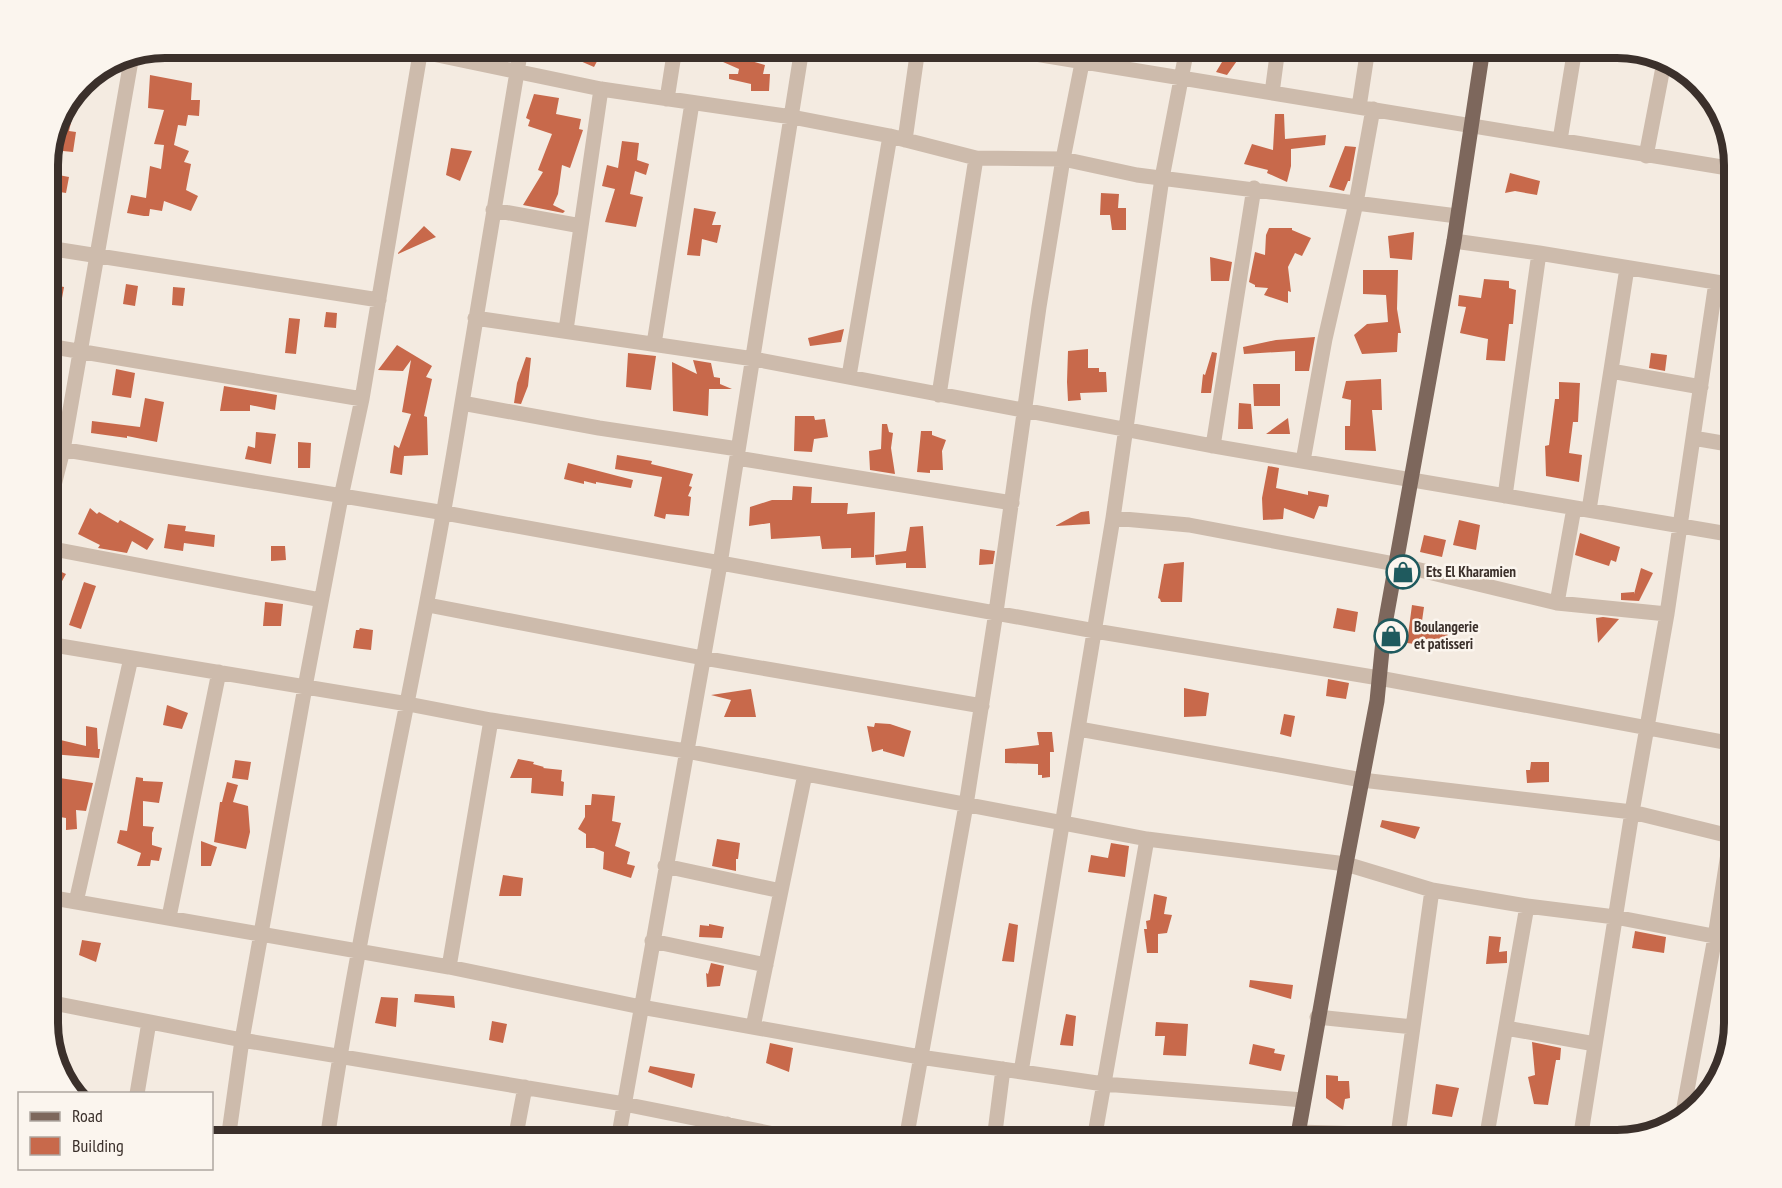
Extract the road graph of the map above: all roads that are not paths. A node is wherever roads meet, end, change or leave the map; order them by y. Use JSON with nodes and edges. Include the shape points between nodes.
{"nodes":[{"id":1,"x":419,"y":58,"type":"edge"},
{"id":2,"x":459,"y":58,"type":"edge"},
{"id":3,"x":520,"y":58,"type":"edge"},
{"id":4,"x":673,"y":58,"type":"edge"},
{"id":5,"x":801,"y":58,"type":"edge"},
{"id":6,"x":916,"y":58,"type":"edge"},
{"id":7,"x":1083,"y":58,"type":"edge"},
{"id":8,"x":1097,"y":58,"type":"edge"},
{"id":9,"x":1185,"y":58,"type":"edge"},
{"id":10,"x":1277,"y":58,"type":"edge"},
{"id":11,"x":1368,"y":58,"type":"edge"},
{"id":12,"x":1481,"y":58,"type":"edge"},
{"id":13,"x":1573,"y":58,"type":"edge"},
{"id":14,"x":130,"y":64,"type":"edge"},
{"id":15,"x":1663,"y":69,"type":"edge"},
{"id":16,"x":518,"y":72,"type":"junction"},
{"id":17,"x":1182,"y":78,"type":"junction"},
{"id":18,"x":602,"y":89,"type":"junction"},
{"id":19,"x":1272,"y":93,"type":"junction"},
{"id":20,"x":667,"y":99,"type":"junction"},
{"id":21,"x":692,"y":103,"type":"junction"},
{"id":22,"x":1366,"y":108,"type":"junction"},
{"id":23,"x":792,"y":117,"type":"junction"},
{"id":24,"x":1470,"y":125,"type":"junction"},
{"id":25,"x":897,"y":138,"type":"junction"},
{"id":26,"x":1560,"y":140,"type":"junction"},
{"id":27,"x":1647,"y":156,"type":"junction"},
{"id":28,"x":976,"y":158,"type":"junction"},
{"id":29,"x":1063,"y":159,"type":"junction"},
{"id":30,"x":1724,"y":168,"type":"edge"},
{"id":31,"x":1162,"y":178,"type":"junction"},
{"id":32,"x":1254,"y":189,"type":"junction"},
{"id":33,"x":1356,"y":203,"type":"junction"},
{"id":34,"x":493,"y":210,"type":"junction"},
{"id":35,"x":1457,"y":216,"type":"junction"},
{"id":36,"x":581,"y":226,"type":"junction"},
{"id":37,"x":1454,"y":241,"type":"junction"},
{"id":38,"x":59,"y":250,"type":"edge"},
{"id":39,"x":1539,"y":253,"type":"junction"},
{"id":40,"x":98,"y":256,"type":"junction"},
{"id":41,"x":1627,"y":268,"type":"junction"},
{"id":42,"x":1724,"y":284,"type":"edge"},
{"id":43,"x":1724,"y":292,"type":"edge"},
{"id":44,"x":379,"y":300,"type":"junction"},
{"id":45,"x":475,"y":318,"type":"junction"},
{"id":46,"x":566,"y":330,"type":"junction"},
{"id":47,"x":654,"y":344,"type":"junction"},
{"id":48,"x":59,"y":348,"type":"edge"},
{"id":49,"x":81,"y":353,"type":"junction"},
{"id":50,"x":754,"y":359,"type":"junction"},
{"id":51,"x":1611,"y":371,"type":"junction"},
{"id":52,"x":849,"y":376,"type":"junction"},
{"id":53,"x":1701,"y":387,"type":"junction"},
{"id":54,"x":939,"y":395,"type":"junction"},
{"id":55,"x":362,"y":399,"type":"junction"},
{"id":56,"x":462,"y":403,"type":"junction"},
{"id":57,"x":1025,"y":411,"type":"junction"},
{"id":58,"x":1127,"y":429,"type":"junction"},
{"id":59,"x":59,"y":437,"type":"edge"},
{"id":60,"x":1693,"y":438,"type":"junction"},
{"id":61,"x":1724,"y":443,"type":"edge"},
{"id":62,"x":1213,"y":446,"type":"junction"},
{"id":63,"x":59,"y":449,"type":"edge"},
{"id":64,"x":738,"y":453,"type":"junction"},
{"id":65,"x":1303,"y":461,"type":"junction"},
{"id":66,"x":1410,"y":480,"type":"junction"},
{"id":67,"x":1505,"y":496,"type":"junction"},
{"id":68,"x":341,"y":497,"type":"junction"},
{"id":69,"x":1011,"y":503,"type":"junction"},
{"id":70,"x":1581,"y":509,"type":"junction"},
{"id":71,"x":445,"y":513,"type":"junction"},
{"id":72,"x":1113,"y":518,"type":"junction"},
{"id":73,"x":1680,"y":526,"type":"junction"},
{"id":74,"x":1724,"y":534,"type":"edge"},
{"id":75,"x":59,"y":550,"type":"edge"},
{"id":76,"x":720,"y":564,"type":"junction"},
{"id":77,"x":1395,"y":564,"type":"junction"},
{"id":78,"x":321,"y":600,"type":"junction"},
{"id":79,"x":1557,"y":603,"type":"junction"},
{"id":80,"x":428,"y":606,"type":"junction"},
{"id":81,"x":996,"y":612,"type":"junction"},
{"id":82,"x":1667,"y":614,"type":"junction"},
{"id":83,"x":1095,"y":631,"type":"junction"},
{"id":84,"x":59,"y":646,"type":"edge"},
{"id":85,"x":131,"y":658,"type":"junction"},
{"id":86,"x":703,"y":658,"type":"junction"},
{"id":87,"x":219,"y":672,"type":"junction"},
{"id":88,"x":1379,"y":678,"type":"junction"},
{"id":89,"x":305,"y":687,"type":"junction"},
{"id":90,"x":408,"y":704,"type":"junction"},
{"id":91,"x":982,"y":706,"type":"junction"},
{"id":92,"x":491,"y":720,"type":"junction"},
{"id":93,"x":1648,"y":728,"type":"junction"},
{"id":94,"x":1079,"y":729,"type":"junction"},
{"id":95,"x":1724,"y":742,"type":"edge"},
{"id":96,"x":686,"y":751,"type":"junction"},
{"id":97,"x":805,"y":774,"type":"junction"},
{"id":98,"x":1362,"y":780,"type":"junction"},
{"id":99,"x":966,"y":805,"type":"junction"},
{"id":100,"x":1632,"y":812,"type":"junction"},
{"id":101,"x":1062,"y":824,"type":"junction"},
{"id":102,"x":1724,"y":835,"type":"edge"},
{"id":103,"x":1147,"y":839,"type":"junction"},
{"id":104,"x":1346,"y":864,"type":"junction"},
{"id":105,"x":665,"y":866,"type":"junction"},
{"id":106,"x":1724,"y":884,"type":"edge"},
{"id":107,"x":1432,"y":890,"type":"junction"},
{"id":108,"x":781,"y":891,"type":"junction"},
{"id":109,"x":59,"y":899,"type":"edge"},
{"id":110,"x":76,"y":902,"type":"junction"},
{"id":111,"x":1527,"y":906,"type":"junction"},
{"id":112,"x":169,"y":917,"type":"junction"},
{"id":113,"x":1615,"y":917,"type":"junction"},
{"id":114,"x":261,"y":933,"type":"junction"},
{"id":115,"x":1715,"y":937,"type":"junction"},
{"id":116,"x":1724,"y":938,"type":"edge"},
{"id":117,"x":652,"y":941,"type":"junction"},
{"id":118,"x":358,"y":951,"type":"junction"},
{"id":119,"x":766,"y":965,"type":"junction"},
{"id":120,"x":449,"y":967,"type":"junction"},
{"id":121,"x":59,"y":1004,"type":"edge"},
{"id":122,"x":640,"y":1007,"type":"junction"},
{"id":123,"x":1317,"y":1017,"type":"junction"},
{"id":124,"x":149,"y":1022,"type":"junction"},
{"id":125,"x":753,"y":1027,"type":"junction"},
{"id":126,"x":1413,"y":1028,"type":"junction"},
{"id":127,"x":1506,"y":1028,"type":"junction"},
{"id":128,"x":242,"y":1040,"type":"junction"},
{"id":129,"x":1595,"y":1044,"type":"junction"},
{"id":130,"x":339,"y":1056,"type":"junction"},
{"id":131,"x":920,"y":1057,"type":"junction"},
{"id":132,"x":1004,"y":1069,"type":"junction"},
{"id":133,"x":1021,"y":1072,"type":"junction"},
{"id":134,"x":1104,"y":1084,"type":"junction"},
{"id":135,"x":525,"y":1087,"type":"junction"},
{"id":136,"x":137,"y":1092,"type":"edge"},
{"id":137,"x":1303,"y":1100,"type":"junction"},
{"id":138,"x":624,"y":1104,"type":"junction"},
{"id":139,"x":1684,"y":1105,"type":"edge"},
{"id":140,"x":727,"y":1124,"type":"junction"},
{"id":141,"x":229,"y":1130,"type":"edge"},
{"id":142,"x":328,"y":1130,"type":"edge"},
{"id":143,"x":517,"y":1130,"type":"edge"},
{"id":144,"x":620,"y":1130,"type":"edge"},
{"id":145,"x":726,"y":1130,"type":"edge"},
{"id":146,"x":756,"y":1130,"type":"edge"},
{"id":147,"x":908,"y":1130,"type":"edge"},
{"id":148,"x":995,"y":1130,"type":"edge"},
{"id":149,"x":1096,"y":1130,"type":"edge"},
{"id":150,"x":1299,"y":1130,"type":"edge"},
{"id":151,"x":1399,"y":1130,"type":"edge"},
{"id":152,"x":1488,"y":1130,"type":"edge"},
{"id":153,"x":1582,"y":1130,"type":"edge"}],
"edges":[{"from":1,"to":44,"type":"street"},
{"from":2,"to":16,"type":"street"},
{"from":3,"to":16,"type":"street"},
{"from":4,"to":20,"type":"street"},
{"from":5,"to":23,"type":"street"},
{"from":6,"to":25,"type":"street"},
{"from":7,"to":29,"type":"street"},
{"from":8,"to":17,"type":"street"},
{"from":9,"to":17,"type":"street"},
{"from":10,"to":19,"type":"street"},
{"from":11,"to":22,"type":"street"},
{"from":12,"to":24,"type":"main road"},
{"from":13,"to":26,"type":"street"},
{"from":14,"to":40,"type":"street"},
{"from":15,"to":27,"type":"street"},
{"from":16,"to":18,"type":"street"},
{"from":16,"to":34,"type":"street"},
{"from":17,"to":19,"type":"street"},
{"from":17,"to":31,"type":"street"},
{"from":18,"to":20,"type":"street"},
{"from":18,"to":36,"type":"street"},
{"from":19,"to":22,"type":"street"},
{"from":20,"to":21,"type":"street"},
{"from":21,"to":23,"type":"street"},
{"from":21,"to":47,"type":"street"},
{"from":22,"to":24,"type":"street"},
{"from":22,"to":33,"type":"street"},
{"from":23,"to":25,"type":"street"},
{"from":23,"to":50,"type":"street"},
{"from":24,"to":26,"type":"street"},
{"from":24,"to":35,"type":"main road"},
{"from":25,"to":28,"type":"street"},
{"from":25,"to":52,"type":"street"},
{"from":26,"to":27,"type":"street"},
{"from":27,"to":30,"type":"street"},
{"from":28,"to":29,"type":"street"},
{"from":28,"to":54,"type":"street"},
{"from":29,"to":31,"type":"street"},
{"from":29,"to":57,"type":"street"},
{"from":31,"to":32,"type":"street"},
{"from":31,"to":58,"type":"street"},
{"from":32,"to":33,"type":"street"},
{"from":32,"to":62,"type":"street"},
{"from":33,"to":35,"type":"street"},
{"from":33,"to":65,"type":"street"},
{"from":34,"to":36,"type":"street"},
{"from":34,"to":45,"type":"street"},
{"from":35,"to":37,"type":"main road"},
{"from":36,"to":46,"type":"street"},
{"from":37,"to":39,"type":"street"},
{"from":37,"to":66,"type":"main road"},
{"from":38,"to":40,"type":"street"},
{"from":39,"to":41,"type":"street"},
{"from":39,"to":67,"type":"street"},
{"from":40,"to":44,"type":"street"},
{"from":40,"to":49,"type":"street"},
{"from":41,"to":42,"type":"street"},
{"from":41,"to":51,"type":"street"},
{"from":43,"to":53,"type":"street"},
{"from":44,"to":55,"type":"street"},
{"from":45,"to":46,"type":"street"},
{"from":45,"to":56,"type":"street"},
{"from":46,"to":47,"type":"street"},
{"from":47,"to":50,"type":"street"},
{"from":48,"to":49,"type":"street"},
{"from":49,"to":55,"type":"street"},
{"from":49,"to":59,"type":"street"},
{"from":50,"to":52,"type":"street"},
{"from":50,"to":64,"type":"street"},
{"from":51,"to":53,"type":"street"},
{"from":51,"to":70,"type":"street"},
{"from":52,"to":54,"type":"street"},
{"from":53,"to":60,"type":"street"},
{"from":54,"to":57,"type":"street"},
{"from":55,"to":68,"type":"street"},
{"from":56,"to":64,"type":"street"},
{"from":56,"to":71,"type":"street"},
{"from":57,"to":58,"type":"street"},
{"from":57,"to":69,"type":"street"},
{"from":58,"to":62,"type":"street"},
{"from":58,"to":72,"type":"street"},
{"from":60,"to":61,"type":"street"},
{"from":60,"to":73,"type":"street"},
{"from":62,"to":65,"type":"street"},
{"from":63,"to":68,"type":"street"},
{"from":64,"to":69,"type":"street"},
{"from":64,"to":76,"type":"street"},
{"from":65,"to":66,"type":"street"},
{"from":66,"to":67,"type":"street"},
{"from":66,"to":77,"type":"main road"},
{"from":67,"to":70,"type":"street"},
{"from":68,"to":71,"type":"street"},
{"from":68,"to":78,"type":"street"},
{"from":69,"to":81,"type":"street"},
{"from":70,"to":73,"type":"street"},
{"from":70,"to":79,"type":"street"},
{"from":71,"to":76,"type":"street"},
{"from":71,"to":80,"type":"street"},
{"from":72,"to":77,"type":"street","via":[[1189,525]]},
{"from":72,"to":83,"type":"street"},
{"from":73,"to":74,"type":"street"},
{"from":73,"to":82,"type":"street"},
{"from":75,"to":78,"type":"street"},
{"from":76,"to":81,"type":"street"},
{"from":76,"to":86,"type":"street"},
{"from":77,"to":79,"type":"street"},
{"from":77,"to":88,"type":"main road"},
{"from":78,"to":89,"type":"street"},
{"from":79,"to":82,"type":"street"},
{"from":80,"to":86,"type":"street"},
{"from":80,"to":90,"type":"street"},
{"from":81,"to":83,"type":"street"},
{"from":81,"to":91,"type":"street"},
{"from":82,"to":93,"type":"street"},
{"from":83,"to":88,"type":"street"},
{"from":83,"to":94,"type":"street"},
{"from":84,"to":85,"type":"street"},
{"from":85,"to":87,"type":"street"},
{"from":85,"to":110,"type":"street"},
{"from":86,"to":91,"type":"street"},
{"from":86,"to":96,"type":"street"},
{"from":87,"to":89,"type":"street"},
{"from":87,"to":112,"type":"street"},
{"from":88,"to":93,"type":"street"},
{"from":88,"to":98,"type":"main road"},
{"from":89,"to":90,"type":"street"},
{"from":89,"to":114,"type":"street"},
{"from":90,"to":92,"type":"street"},
{"from":90,"to":118,"type":"street"},
{"from":91,"to":99,"type":"street"},
{"from":92,"to":96,"type":"street"},
{"from":92,"to":120,"type":"street"},
{"from":93,"to":95,"type":"street"},
{"from":93,"to":100,"type":"street"},
{"from":94,"to":98,"type":"street"},
{"from":94,"to":101,"type":"street"},
{"from":96,"to":97,"type":"street"},
{"from":96,"to":105,"type":"street"},
{"from":97,"to":99,"type":"street"},
{"from":97,"to":108,"type":"street"},
{"from":98,"to":100,"type":"street"},
{"from":98,"to":104,"type":"main road"},
{"from":99,"to":101,"type":"street"},
{"from":99,"to":131,"type":"street"},
{"from":100,"to":102,"type":"street"},
{"from":100,"to":113,"type":"street"},
{"from":101,"to":103,"type":"street"},
{"from":101,"to":133,"type":"street"},
{"from":103,"to":104,"type":"street"},
{"from":103,"to":134,"type":"street"},
{"from":104,"to":107,"type":"street"},
{"from":104,"to":123,"type":"main road"},
{"from":105,"to":108,"type":"street"},
{"from":105,"to":117,"type":"street"},
{"from":106,"to":115,"type":"street"},
{"from":107,"to":111,"type":"street"},
{"from":107,"to":126,"type":"street"},
{"from":108,"to":119,"type":"street"},
{"from":109,"to":110,"type":"street"},
{"from":110,"to":112,"type":"street"},
{"from":111,"to":113,"type":"street"},
{"from":111,"to":127,"type":"street"},
{"from":112,"to":114,"type":"street"},
{"from":113,"to":115,"type":"street"},
{"from":113,"to":129,"type":"street"},
{"from":114,"to":118,"type":"street"},
{"from":114,"to":128,"type":"street"},
{"from":115,"to":116,"type":"street"},
{"from":115,"to":139,"type":"street"},
{"from":117,"to":119,"type":"street"},
{"from":117,"to":122,"type":"street"},
{"from":118,"to":120,"type":"street"},
{"from":118,"to":130,"type":"street"},
{"from":119,"to":125,"type":"street"},
{"from":120,"to":122,"type":"street"},
{"from":121,"to":124,"type":"street"},
{"from":122,"to":125,"type":"street"},
{"from":122,"to":138,"type":"street"},
{"from":123,"to":126,"type":"street"},
{"from":123,"to":137,"type":"main road"},
{"from":124,"to":128,"type":"street"},
{"from":124,"to":136,"type":"street"},
{"from":125,"to":131,"type":"street"},
{"from":126,"to":151,"type":"street"},
{"from":127,"to":129,"type":"street"},
{"from":127,"to":152,"type":"street"},
{"from":128,"to":130,"type":"street"},
{"from":128,"to":141,"type":"street"},
{"from":129,"to":153,"type":"street"},
{"from":130,"to":135,"type":"street"},
{"from":130,"to":142,"type":"street"},
{"from":131,"to":132,"type":"street"},
{"from":131,"to":147,"type":"street"},
{"from":132,"to":133,"type":"street"},
{"from":132,"to":148,"type":"street"},
{"from":133,"to":134,"type":"street"},
{"from":134,"to":137,"type":"street"},
{"from":134,"to":149,"type":"street"},
{"from":135,"to":138,"type":"street"},
{"from":135,"to":143,"type":"street"},
{"from":137,"to":150,"type":"main road"},
{"from":138,"to":140,"type":"street"},
{"from":138,"to":144,"type":"street"},
{"from":140,"to":145,"type":"street"},
{"from":140,"to":146,"type":"street"}]}
